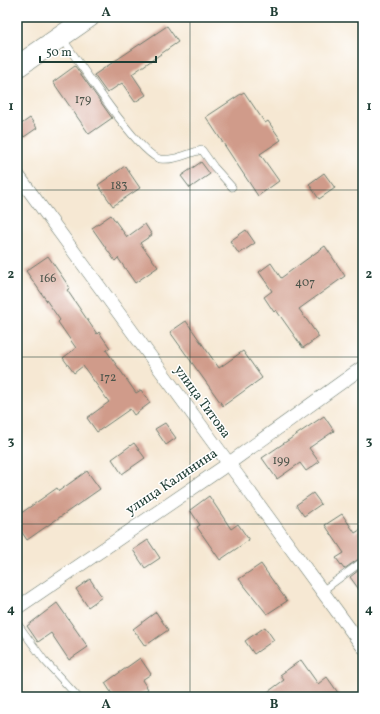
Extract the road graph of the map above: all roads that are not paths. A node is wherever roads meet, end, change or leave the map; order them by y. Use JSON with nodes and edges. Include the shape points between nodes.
{"nodes":[{"id":1,"x":88,"y":17,"type":"edge"},
{"id":2,"x":61,"y":36,"type":"junction"},
{"id":3,"x":17,"y":67,"type":"edge"},
{"id":4,"x":17,"y":174,"type":"edge"},
{"id":5,"x":232,"y":187,"type":"dead end"},
{"id":6,"x":363,"y":367,"type":"edge"},
{"id":7,"x":228,"y":464,"type":"junction"},
{"id":8,"x":363,"y":561,"type":"edge"},
{"id":9,"x":322,"y":591,"type":"junction"},
{"id":10,"x":17,"y":608,"type":"edge"},
{"id":11,"x":17,"y":623,"type":"edge"},
{"id":12,"x":363,"y":647,"type":"edge"},
{"id":13,"x":78,"y":697,"type":"edge"}],
"edges":[{"from":1,"to":2,"type":"main road"},
{"from":2,"to":3,"type":"main road"},
{"from":2,"to":5,"type":"lane","via":[[131,133],[148,152],[159,159],[174,159],[202,150]]},
{"from":4,"to":7,"type":"street","name":"улица Титова"},
{"from":6,"to":7,"type":"street","name":"улица Калинина"},
{"from":7,"to":9,"type":"street","name":"улица Титова"},
{"from":7,"to":10,"type":"street","name":"улица Калинина"},
{"from":8,"to":9,"type":"lane"},
{"from":9,"to":12,"type":"street","name":"улица Титова"},
{"from":11,"to":13,"type":"lane","via":[[44,660]]}]}
